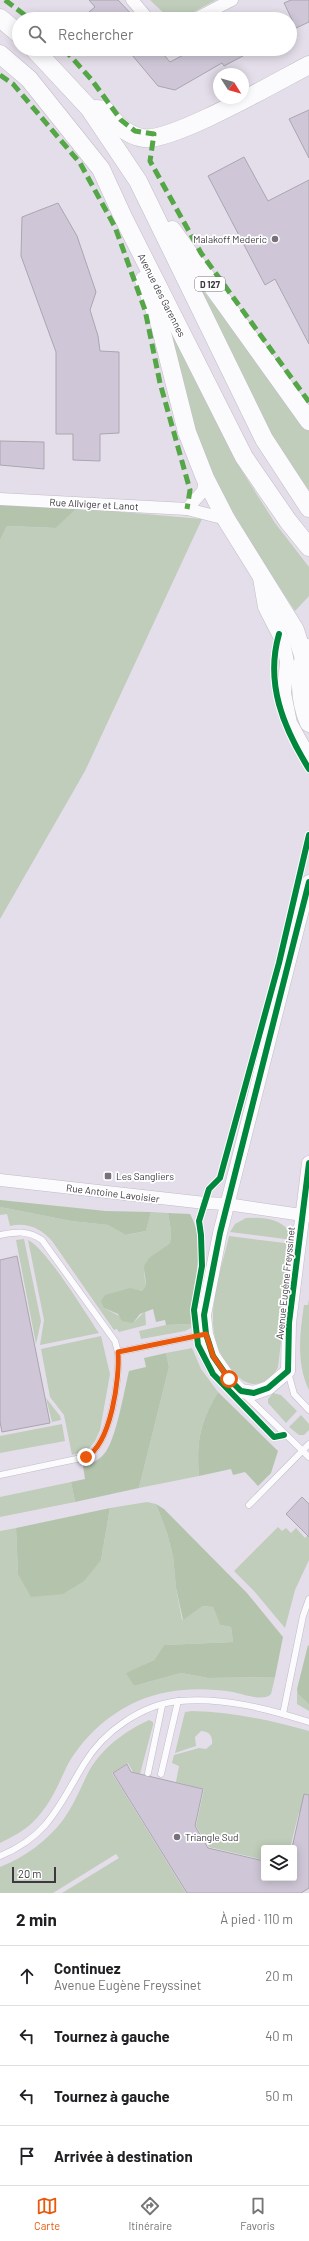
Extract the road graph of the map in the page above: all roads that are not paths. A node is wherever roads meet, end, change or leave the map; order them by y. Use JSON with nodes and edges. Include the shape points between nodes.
{"nodes":[{"id":1,"x":132,"y":0,"type":"edge"},
{"id":2,"x":232,"y":0,"type":"edge"},
{"id":3,"x":142,"y":12,"type":"edge"},
{"id":4,"x":209,"y":12,"type":"edge"},
{"id":5,"x":0,"y":18,"type":"edge"},
{"id":6,"x":12,"y":28,"type":"edge"},
{"id":7,"x":0,"y":54,"type":"edge"},
{"id":8,"x":41,"y":56,"type":"edge"},
{"id":9,"x":309,"y":65,"type":"edge"},
{"id":10,"x":89,"y":108,"type":"junction"},
{"id":11,"x":138,"y":182,"type":"junction"},
{"id":12,"x":123,"y":217,"type":"junction"},
{"id":13,"x":309,"y":421,"type":"edge"},
{"id":14,"x":205,"y":478,"type":"junction"},
{"id":15,"x":0,"y":499,"type":"edge"},
{"id":16,"x":309,"y":508,"type":"edge"},
{"id":17,"x":188,"y":509,"type":"junction"},
{"id":18,"x":226,"y":519,"type":"junction"},
{"id":19,"x":309,"y":548,"type":"edge"},
{"id":20,"x":259,"y":574,"type":"junction"},
{"id":21,"x":306,"y":651,"type":"edge"},
{"id":22,"x":309,"y":723,"type":"edge"},
{"id":23,"x":309,"y":757,"type":"edge"},
{"id":24,"x":309,"y":882,"type":"edge"},
{"id":25,"x":309,"y":1162,"type":"edge"},
{"id":26,"x":0,"y":1180,"type":"edge"},
{"id":27,"x":227,"y":1204,"type":"junction"},
{"id":28,"x":306,"y":1215,"type":"edge"},
{"id":29,"x":0,"y":1235,"type":"edge"},
{"id":30,"x":206,"y":1334,"type":"junction"},
{"id":31,"x":118,"y":1352,"type":"junction"},
{"id":32,"x":288,"y":1371,"type":"junction"},
{"id":33,"x":241,"y":1391,"type":"junction"},
{"id":34,"x":309,"y":1410,"type":"edge"},
{"id":35,"x":309,"y":1444,"type":"edge"},
{"id":36,"x":302,"y":1450,"type":"junction"},
{"id":37,"x":309,"y":1457,"type":"edge"},
{"id":38,"x":0,"y":1475,"type":"edge"},
{"id":39,"x":249,"y":1505,"type":"dead end"},
{"id":40,"x":309,"y":1599,"type":"edge"},
{"id":41,"x":178,"y":1701,"type":"junction"},
{"id":42,"x":162,"y":1706,"type":"junction"},
{"id":43,"x":283,"y":1714,"type":"junction"},
{"id":44,"x":309,"y":1722,"type":"edge"},
{"id":45,"x":148,"y":1773,"type":"dead end"},
{"id":46,"x":161,"y":1774,"type":"dead end"},
{"id":47,"x":0,"y":1856,"type":"edge"}],
"edges":[{"from":1,"to":3,"type":"street"},
{"from":2,"to":4,"type":"street"},
{"from":5,"to":6,"type":"main road"},
{"from":7,"to":12,"type":"main road","name":"Avenue des Garennes","via":[[29,79],[101,168]]},
{"from":8,"to":10,"type":"main road","number":"D 127"},
{"from":9,"to":10,"type":"main road","via":[[183,129],[153,139],[135,136],[116,124],[105,110]]},
{"from":10,"to":11,"type":"main road","number":"D 127"},
{"from":11,"to":13,"type":"main road","number":"D 127"},
{"from":11,"to":16,"type":"main road","via":[[264,438]]},
{"from":12,"to":14,"type":"main road","via":[[160,325],[187,432]]},
{"from":12,"to":19,"type":"main road","name":"Avenue des Garennes","via":[[244,457]]},
{"from":14,"to":17,"type":"street","via":[[203,491]]},
{"from":14,"to":18,"type":"main road"},
{"from":15,"to":17,"type":"street","name":"Rue Allviger et Lanot"},
{"from":17,"to":18,"type":"street","name":"Rue Allviger et Lanot"},
{"from":18,"to":20,"type":"main road"},
{"from":20,"to":21,"type":"main road"},
{"from":20,"to":23,"type":"street","via":[[265,607],[283,642],[287,662],[284,693],[290,723]]},
{"from":21,"to":22,"type":"main road","via":[[301,692]]},
{"from":24,"to":27,"type":"street"},
{"from":25,"to":28,"type":"street","name":"Avenue Eugène Freyssinet"},
{"from":26,"to":27,"type":"street","name":"Rue Antoine Lavoisier"},
{"from":27,"to":28,"type":"street","name":"Rue Antoine Lavoisier"},
{"from":27,"to":30,"type":"street","via":[[208,1288],[204,1315]]},
{"from":28,"to":32,"type":"street","name":"Avenue Eugène Freyssinet","via":[[289,1323]]},
{"from":29,"to":31,"type":"lane","via":[[24,1232],[42,1240],[116,1341]]},
{"from":30,"to":31,"type":"lane"},
{"from":30,"to":33,"type":"street","via":[[217,1362]]},
{"from":31,"to":38,"type":"lane","via":[[119,1373],[105,1435],[97,1448],[86,1457]]},
{"from":32,"to":33,"type":"street","via":[[268,1388],[254,1393]]},
{"from":32,"to":34,"type":"lane","via":[[294,1394]]},
{"from":33,"to":36,"type":"lane"},
{"from":35,"to":36,"type":"lane"},
{"from":36,"to":37,"type":"lane"},
{"from":36,"to":39,"type":"lane"},
{"from":40,"to":43,"type":"lane","via":[[303,1616]]},
{"from":41,"to":42,"type":"lane"},
{"from":41,"to":43,"type":"lane","via":[[210,1701]]},
{"from":41,"to":46,"type":"lane"},
{"from":42,"to":45,"type":"lane"},
{"from":42,"to":47,"type":"lane","via":[[131,1718],[103,1740],[92,1752],[51,1820],[30,1839]]},
{"from":43,"to":44,"type":"lane"}]}
